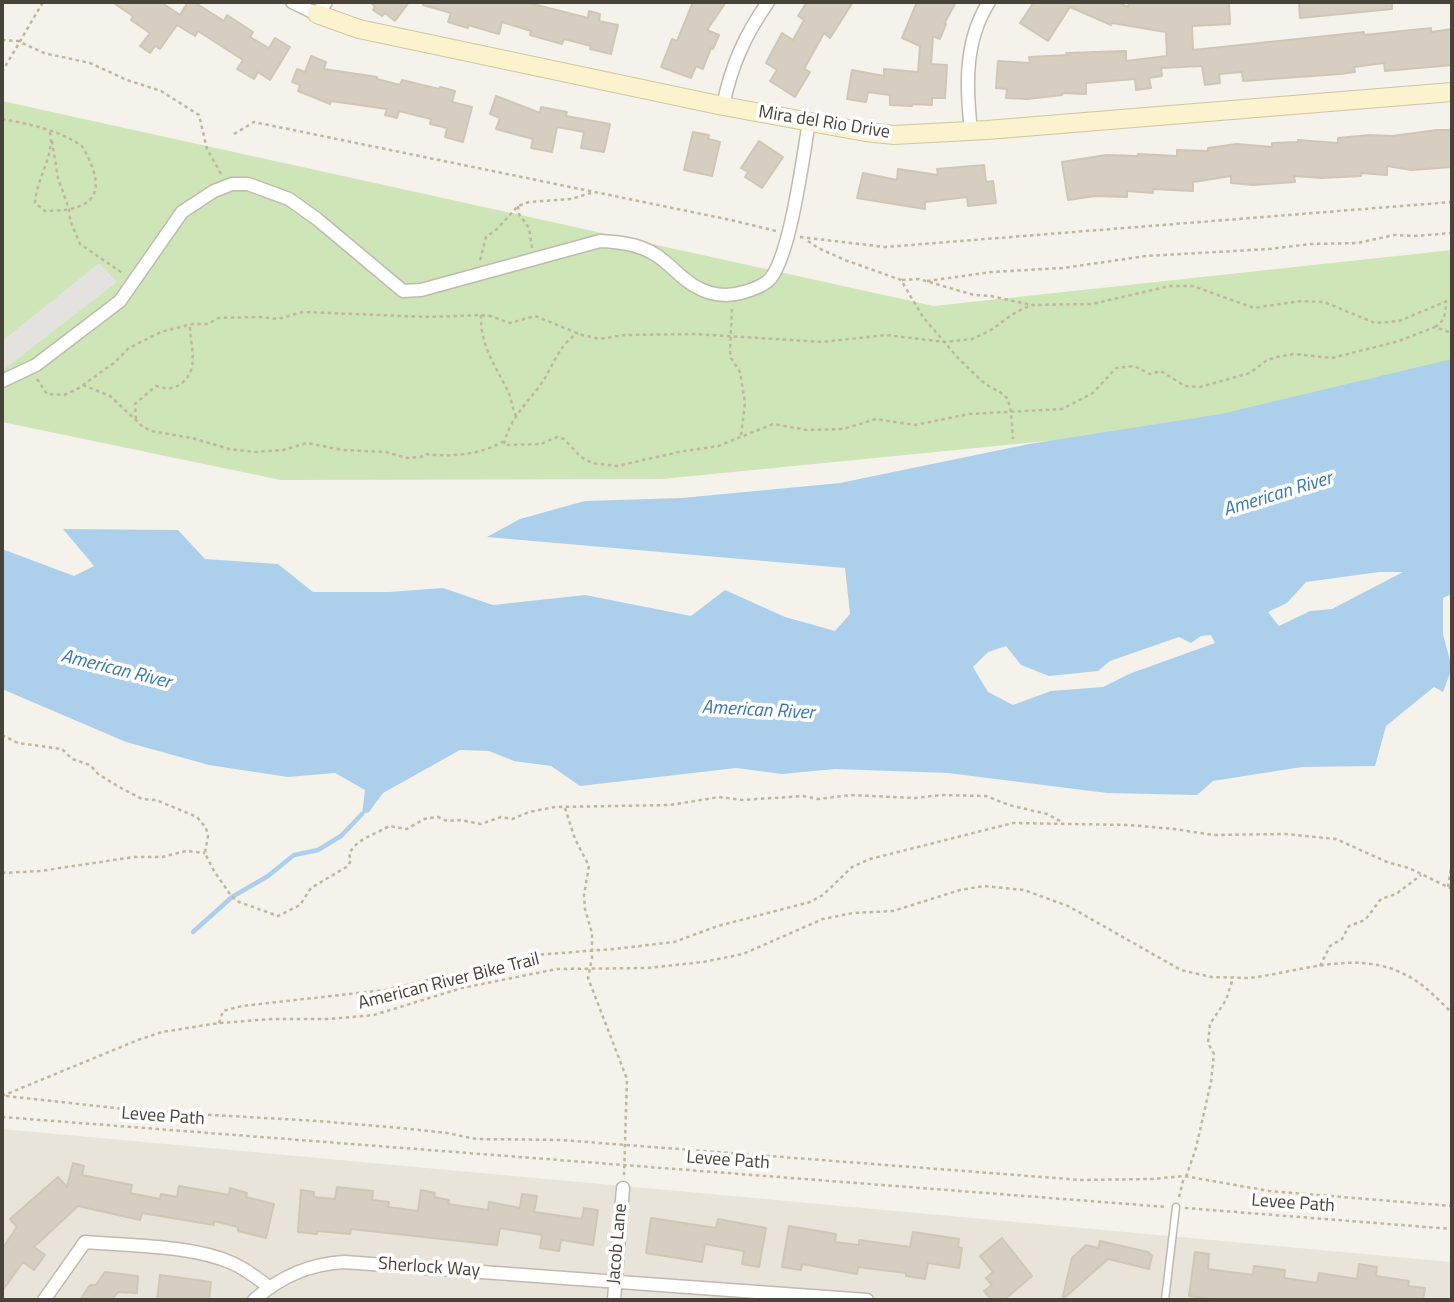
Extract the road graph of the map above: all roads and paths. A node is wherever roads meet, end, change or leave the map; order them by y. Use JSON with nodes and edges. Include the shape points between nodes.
{"nodes":[{"id":1,"x":43,"y":2,"type":"edge"},
{"id":2,"x":292,"y":2,"type":"edge"},
{"id":3,"x":768,"y":2,"type":"edge"},
{"id":4,"x":989,"y":2,"type":"edge"},
{"id":5,"x":321,"y":8,"type":"edge"},
{"id":6,"x":2,"y":40,"type":"edge"},
{"id":7,"x":18,"y":41,"type":"junction"},
{"id":8,"x":2,"y":72,"type":"edge"},
{"id":9,"x":1452,"y":92,"type":"edge"},
{"id":10,"x":723,"y":106,"type":"junction"},
{"id":11,"x":2,"y":119,"type":"edge"},
{"id":12,"x":809,"y":122,"type":"junction"},
{"id":13,"x":971,"y":131,"type":"junction"},
{"id":14,"x":50,"y":132,"type":"junction"},
{"id":15,"x":234,"y":134,"type":"dead end"},
{"id":16,"x":51,"y":138,"type":"junction"},
{"id":17,"x":229,"y":186,"type":"junction"},
{"id":18,"x":595,"y":192,"type":"junction"},
{"id":19,"x":1452,"y":202,"type":"edge"},
{"id":20,"x":518,"y":206,"type":"junction"},
{"id":21,"x":69,"y":209,"type":"junction"},
{"id":22,"x":1452,"y":233,"type":"edge"},
{"id":23,"x":788,"y":234,"type":"junction"},
{"id":24,"x":806,"y":239,"type":"junction"},
{"id":25,"x":533,"y":259,"type":"junction"},
{"id":26,"x":482,"y":273,"type":"junction"},
{"id":27,"x":135,"y":279,"type":"junction"},
{"id":28,"x":901,"y":280,"type":"junction"},
{"id":29,"x":927,"y":281,"type":"junction"},
{"id":30,"x":733,"y":295,"type":"junction"},
{"id":31,"x":1452,"y":299,"type":"edge"},
{"id":32,"x":1446,"y":301,"type":"junction"},
{"id":33,"x":1032,"y":305,"type":"junction"},
{"id":34,"x":481,"y":315,"type":"junction"},
{"id":35,"x":190,"y":325,"type":"junction"},
{"id":36,"x":1435,"y":327,"type":"junction"},
{"id":37,"x":578,"y":333,"type":"junction"},
{"id":38,"x":1452,"y":333,"type":"edge"},
{"id":39,"x":730,"y":335,"type":"junction"},
{"id":40,"x":945,"y":342,"type":"junction"},
{"id":41,"x":28,"y":369,"type":"junction"},
{"id":42,"x":2,"y":381,"type":"edge"},
{"id":43,"x":83,"y":385,"type":"junction"},
{"id":44,"x":1011,"y":412,"type":"junction"},
{"id":45,"x":516,"y":416,"type":"junction"},
{"id":46,"x":136,"y":419,"type":"junction"},
{"id":47,"x":741,"y":435,"type":"junction"},
{"id":48,"x":1013,"y":439,"type":"dead end"},
{"id":49,"x":504,"y":444,"type":"junction"},
{"id":50,"x":2,"y":736,"type":"edge"},
{"id":51,"x":565,"y":808,"type":"junction"},
{"id":52,"x":1065,"y":824,"type":"junction"},
{"id":53,"x":205,"y":853,"type":"junction"},
{"id":54,"x":1452,"y":861,"type":"edge"},
{"id":55,"x":2,"y":873,"type":"edge"},
{"id":56,"x":1422,"y":874,"type":"junction"},
{"id":57,"x":1448,"y":887,"type":"junction"},
{"id":58,"x":1452,"y":889,"type":"edge"},
{"id":59,"x":592,"y":950,"type":"junction"},
{"id":60,"x":1320,"y":966,"type":"junction"},
{"id":61,"x":589,"y":967,"type":"junction"},
{"id":62,"x":1233,"y":978,"type":"junction"},
{"id":63,"x":1452,"y":1013,"type":"edge"},
{"id":64,"x":219,"y":1023,"type":"junction"},
{"id":65,"x":2,"y":1096,"type":"edge"},
{"id":66,"x":2,"y":1117,"type":"edge"},
{"id":67,"x":626,"y":1145,"type":"junction"},
{"id":68,"x":625,"y":1165,"type":"junction"},
{"id":69,"x":1185,"y":1176,"type":"junction"},
{"id":70,"x":623,"y":1188,"type":"joint"},
{"id":71,"x":1452,"y":1206,"type":"edge"},
{"id":72,"x":1176,"y":1207,"type":"junction"},
{"id":73,"x":1452,"y":1229,"type":"edge"},
{"id":74,"x":615,"y":1282,"type":"junction"},
{"id":75,"x":269,"y":1287,"type":"junction"},
{"id":76,"x":44,"y":1300,"type":"edge"},
{"id":77,"x":254,"y":1300,"type":"edge"},
{"id":78,"x":614,"y":1300,"type":"edge"},
{"id":79,"x":867,"y":1300,"type":"edge"},
{"id":80,"x":1165,"y":1300,"type":"edge"}],
"edges":[{"from":1,"to":7,"type":"path"},
{"from":2,"to":5,"type":"street","name":"Mira del Rio Drive"},
{"from":3,"to":10,"type":"street","via":[[736,57]]},
{"from":4,"to":13,"type":"street","via":[[974,33],[970,56]]},
{"from":5,"to":10,"type":"street","name":"Mira del Rio Drive","via":[[359,29]]},
{"from":6,"to":7,"type":"path"},
{"from":7,"to":8,"type":"path"},
{"from":7,"to":17,"type":"path","via":[[161,91],[199,116],[207,149]]},
{"from":9,"to":13,"type":"street","name":"Mira del Rio Drive"},
{"from":10,"to":12,"type":"street","name":"Mira del Rio Drive"},
{"from":11,"to":14,"type":"path"},
{"from":12,"to":13,"type":"street","name":"Mira del Rio Drive","via":[[894,135]]},
{"from":12,"to":23,"type":"street"},
{"from":14,"to":16,"type":"path"},
{"from":14,"to":21,"type":"path","via":[[82,146],[97,183],[93,198]]},
{"from":15,"to":18,"type":"path","via":[[254,122]]},
{"from":16,"to":21,"type":"path"},
{"from":16,"to":21,"type":"path","via":[[35,203],[45,211]]},
{"from":17,"to":26,"type":"street","via":[[248,184],[289,199],[403,291]]},
{"from":17,"to":27,"type":"street","via":[[182,212]]},
{"from":18,"to":20,"type":"path"},
{"from":18,"to":23,"type":"path"},
{"from":19,"to":24,"type":"path","via":[[885,247]]},
{"from":20,"to":25,"type":"path","via":[[529,228]]},
{"from":20,"to":26,"type":"path","via":[[486,237]]},
{"from":21,"to":27,"type":"path","via":[[80,244]]},
{"from":22,"to":29,"type":"path","via":[[1146,256]]},
{"from":23,"to":24,"type":"path"},
{"from":23,"to":30,"type":"street","via":[[767,282]]},
{"from":24,"to":28,"type":"path","via":[[845,260]]},
{"from":25,"to":26,"type":"street"},
{"from":25,"to":30,"type":"street","via":[[600,241],[620,242],[648,249],[712,295]]},
{"from":27,"to":41,"type":"street","via":[[120,301]]},
{"from":28,"to":29,"type":"path"},
{"from":28,"to":40,"type":"path"},
{"from":29,"to":33,"type":"path"},
{"from":30,"to":39,"type":"path"},
{"from":31,"to":32,"type":"path"},
{"from":32,"to":33,"type":"path","via":[[1390,323],[1365,320],[1313,300],[1248,306],[1193,286],[1153,289],[1092,304]]},
{"from":32,"to":36,"type":"path","via":[[1445,315]]},
{"from":33,"to":40,"type":"path","via":[[972,339]]},
{"from":34,"to":35,"type":"path","via":[[303,312],[278,319],[218,318]]},
{"from":34,"to":37,"type":"path","via":[[510,323],[543,317]]},
{"from":34,"to":45,"type":"path","via":[[482,339]]},
{"from":35,"to":43,"type":"path","via":[[161,332],[130,348]]},
{"from":35,"to":46,"type":"path","via":[[194,367],[190,374],[177,386],[156,386],[145,393],[135,404]]},
{"from":36,"to":38,"type":"path"},
{"from":36,"to":44,"type":"path","via":[[1332,358],[1277,357],[1250,373],[1200,387],[1185,386],[1161,371],[1125,366],[1116,368],[1099,388],[1062,409]]},
{"from":37,"to":39,"type":"path","via":[[600,339]]},
{"from":37,"to":45,"type":"path","via":[[567,340]]},
{"from":39,"to":40,"type":"path","via":[[822,342],[886,335]]},
{"from":39,"to":47,"type":"path","via":[[731,358],[740,372],[745,403]]},
{"from":40,"to":44,"type":"path","via":[[985,384],[1005,395]]},
{"from":41,"to":42,"type":"street"},
{"from":41,"to":43,"type":"path","via":[[53,396]]},
{"from":43,"to":46,"type":"path","via":[[110,396]]},
{"from":44,"to":47,"type":"path","via":[[969,414],[915,425],[876,419],[843,429],[807,430],[773,424]]},
{"from":44,"to":48,"type":"path"},
{"from":45,"to":49,"type":"path"},
{"from":46,"to":49,"type":"path","via":[[151,431],[242,451],[283,450],[307,443],[407,458],[483,452]]},
{"from":47,"to":49,"type":"path","via":[[718,446],[617,466],[592,463],[557,437],[541,444]]},
{"from":50,"to":53,"type":"path","via":[[62,749],[142,799],[197,817],[208,836]]},
{"from":51,"to":52,"type":"path","via":[[670,805],[719,797],[972,796],[1048,814]]},
{"from":51,"to":53,"type":"path","via":[[541,809],[481,824],[438,817],[407,829],[389,826],[359,840],[349,853],[348,866],[311,888],[300,905],[278,916],[232,897]]},
{"from":51,"to":59,"type":"path","via":[[589,866],[584,895]]},
{"from":52,"to":56,"type":"path","via":[[1336,839]]},
{"from":52,"to":59,"type":"path","via":[[1013,823],[886,854],[852,867],[810,902],[674,942]]},
{"from":53,"to":55,"type":"path","via":[[186,851]]},
{"from":54,"to":57,"type":"path"},
{"from":56,"to":57,"type":"path"},
{"from":56,"to":60,"type":"path","via":[[1396,894],[1381,899],[1365,920],[1349,926],[1342,939],[1330,946]]},
{"from":57,"to":58,"type":"path"},
{"from":59,"to":61,"type":"path"},
{"from":59,"to":64,"type":"path","via":[[534,955],[368,993],[242,1006],[223,1012]]},
{"from":60,"to":62,"type":"path","name":"American River Bike Trail"},
{"from":60,"to":63,"type":"path","name":"American River Bike Trail","via":[[1358,962],[1394,970],[1417,982]]},
{"from":61,"to":62,"type":"path","name":"American River Bike Trail","via":[[647,968],[723,958],[823,919],[892,911],[984,886],[1041,894],[1181,970]]},
{"from":61,"to":64,"type":"path","name":"American River Bike Trail","via":[[513,976],[362,1016]]},
{"from":61,"to":67,"type":"path","via":[[589,978],[627,1079]]},
{"from":62,"to":69,"type":"path","via":[[1226,1000],[1210,1024],[1211,1082]]},
{"from":64,"to":65,"type":"path","name":"American River Bike Trail","via":[[138,1040]]},
{"from":65,"to":67,"type":"path","via":[[143,1111],[401,1128],[476,1139]]},
{"from":66,"to":68,"type":"path","name":"Levee Path"},
{"from":67,"to":68,"type":"path"},
{"from":67,"to":69,"type":"path","via":[[1081,1180]]},
{"from":68,"to":70,"type":"path"},
{"from":68,"to":72,"type":"path","name":"Levee Path"},
{"from":69,"to":71,"type":"path","via":[[1269,1191]]},
{"from":69,"to":72,"type":"path"},
{"from":70,"to":74,"type":"street","name":"Jacob Lane"},
{"from":72,"to":73,"type":"path","name":"Levee Path"},
{"from":72,"to":80,"type":"lane"},
{"from":74,"to":75,"type":"street","name":"Sherlock Way","via":[[344,1262],[310,1267]]},
{"from":74,"to":78,"type":"street","name":"Jacob Lane"},
{"from":74,"to":79,"type":"street","name":"Sherlock Way"},
{"from":75,"to":76,"type":"street","via":[[250,1272],[215,1256],[85,1242]]},
{"from":75,"to":77,"type":"street","name":"Sherlock Way"}]}
